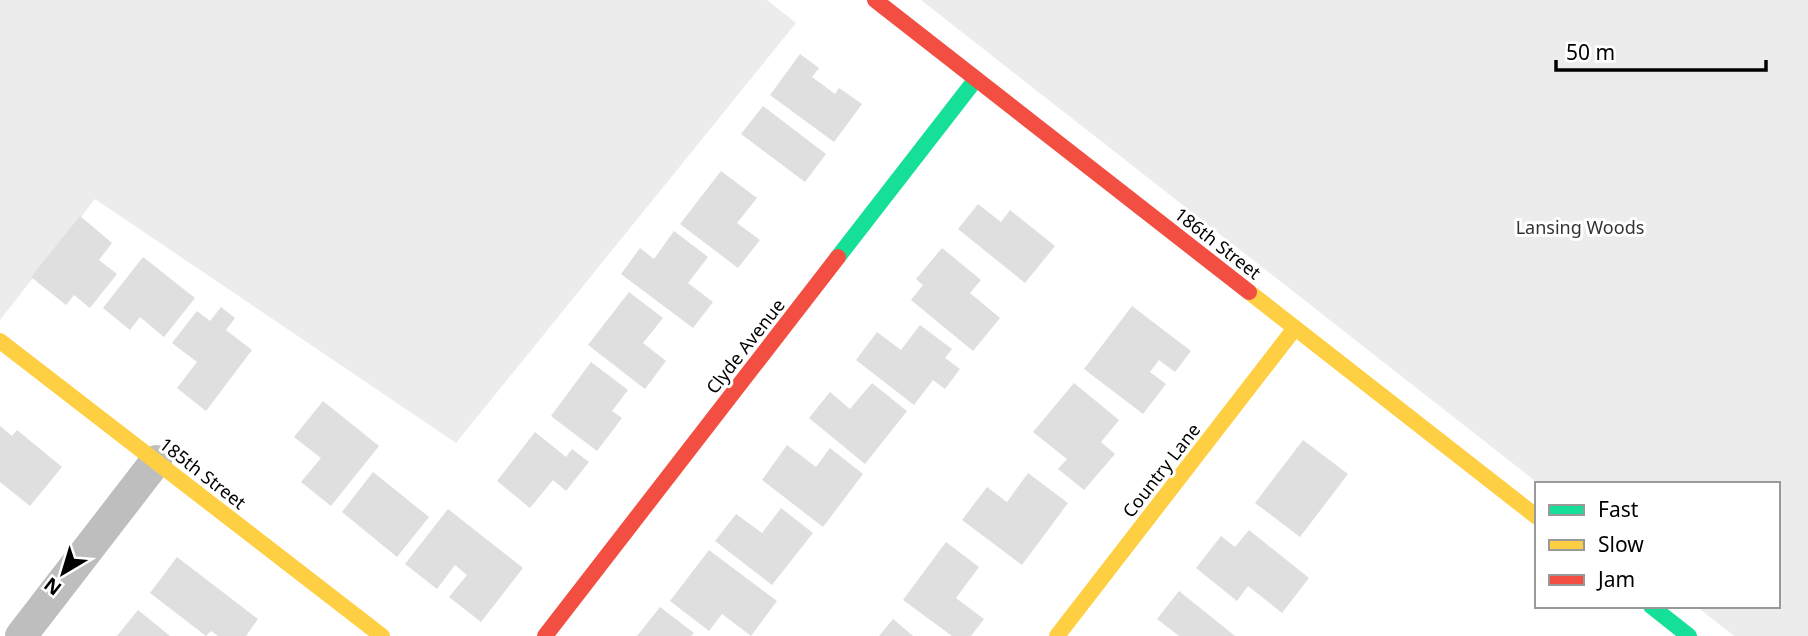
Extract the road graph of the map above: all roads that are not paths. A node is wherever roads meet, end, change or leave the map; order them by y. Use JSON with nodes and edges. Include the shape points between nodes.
{"nodes":[{"id":1,"x":875,"y":0,"type":"edge"},
{"id":2,"x":976,"y":79,"type":"junction"},
{"id":3,"x":1294,"y":328,"type":"junction"},
{"id":4,"x":0,"y":341,"type":"edge"},
{"id":5,"x":156,"y":461,"type":"junction"},
{"id":6,"x":1535,"y":515,"type":"edge"},
{"id":7,"x":1654,"y":608,"type":"edge"},
{"id":8,"x":21,"y":636,"type":"edge"},
{"id":9,"x":382,"y":636,"type":"edge"},
{"id":10,"x":545,"y":636,"type":"edge"},
{"id":11,"x":1057,"y":636,"type":"edge"},
{"id":12,"x":1689,"y":636,"type":"edge"}],
"edges":[{"from":1,"to":2,"type":"street","name":"186th Street"},
{"from":2,"to":3,"type":"street","name":"186th Street"},
{"from":2,"to":10,"type":"street","name":"Clyde Avenue"},
{"from":3,"to":6,"type":"street","name":"186th Street"},
{"from":3,"to":11,"type":"street","name":"Country Lane"},
{"from":4,"to":5,"type":"street","name":"185th Street"},
{"from":5,"to":8,"type":"street"},
{"from":5,"to":9,"type":"street","name":"185th Street"},
{"from":7,"to":12,"type":"street"}]}
